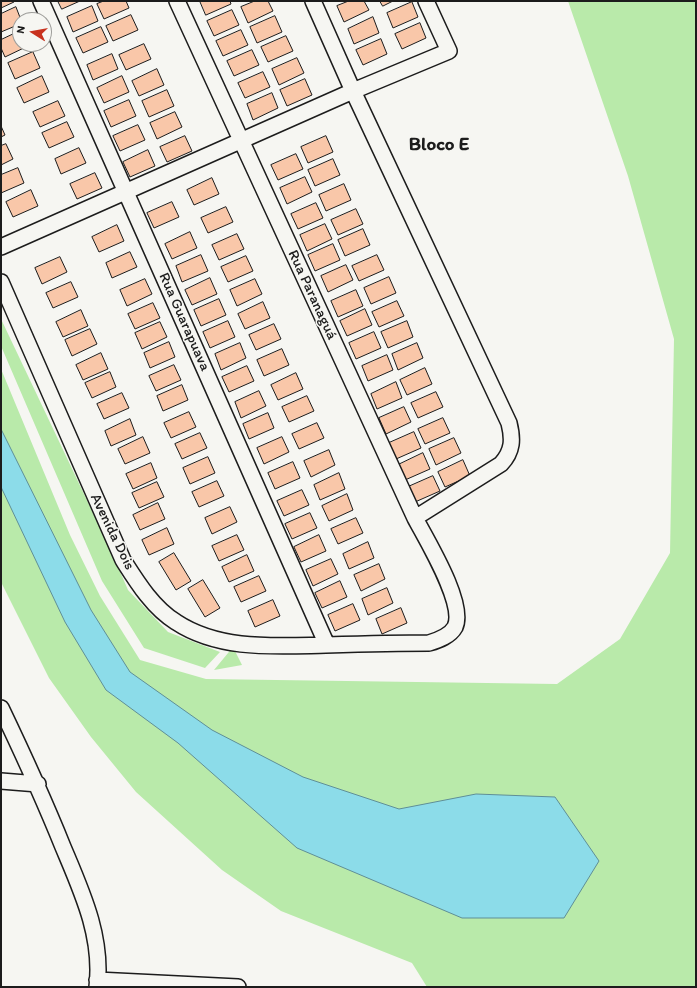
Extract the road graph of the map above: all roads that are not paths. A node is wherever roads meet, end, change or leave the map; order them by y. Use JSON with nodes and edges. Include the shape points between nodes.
{"nodes":[{"id":1,"x":41,"y":1,"type":"edge"},
{"id":2,"x":177,"y":1,"type":"edge"},
{"id":3,"x":313,"y":1,"type":"edge"},
{"id":4,"x":426,"y":1,"type":"edge"},
{"id":5,"x":353,"y":91,"type":"junction"},
{"id":6,"x":241,"y":141,"type":"junction"},
{"id":7,"x":127,"y":192,"type":"junction"},
{"id":8,"x":1,"y":247,"type":"edge"},
{"id":9,"x":1,"y":282,"type":"edge"},
{"id":10,"x":415,"y":518,"type":"junction"},
{"id":11,"x":450,"y":587,"type":"joint"},
{"id":12,"x":327,"y":644,"type":"junction"},
{"id":13,"x":1,"y":708,"type":"edge"},
{"id":14,"x":1,"y":781,"type":"edge"},
{"id":15,"x":38,"y":784,"type":"junction"},
{"id":16,"x":97,"y":984,"type":"edge"},
{"id":17,"x":238,"y":987,"type":"edge"}],
"edges":[{"from":1,"to":7,"type":"street","name":"Rua Guarapuava"},
{"from":2,"to":6,"type":"street","name":"Rua Paranaguá"},
{"from":3,"to":5,"type":"street"},
{"from":4,"to":5,"type":"street","via":[[449,50]]},
{"from":5,"to":6,"type":"street"},
{"from":5,"to":10,"type":"street","via":[[510,423],[512,435],[510,453],[501,464]]},
{"from":6,"to":7,"type":"street"},
{"from":6,"to":10,"type":"street","name":"Rua Paranaguá"},
{"from":7,"to":8,"type":"street"},
{"from":7,"to":12,"type":"street","name":"Rua Guarapuava"},
{"from":9,"to":12,"type":"street","name":"Avenida Dois","via":[[123,560],[159,608],[175,622],[193,632],[233,644]]},
{"from":10,"to":11,"type":"street","name":"Rua Paranaguá"},
{"from":11,"to":12,"type":"street","name":"Avenida Dois","via":[[456,607],[455,626],[444,638],[429,643]]},
{"from":13,"to":15,"type":"street"},
{"from":14,"to":15,"type":"street"},
{"from":15,"to":16,"type":"street","via":[[87,907],[96,944]]},
{"from":16,"to":17,"type":"street"}]}
